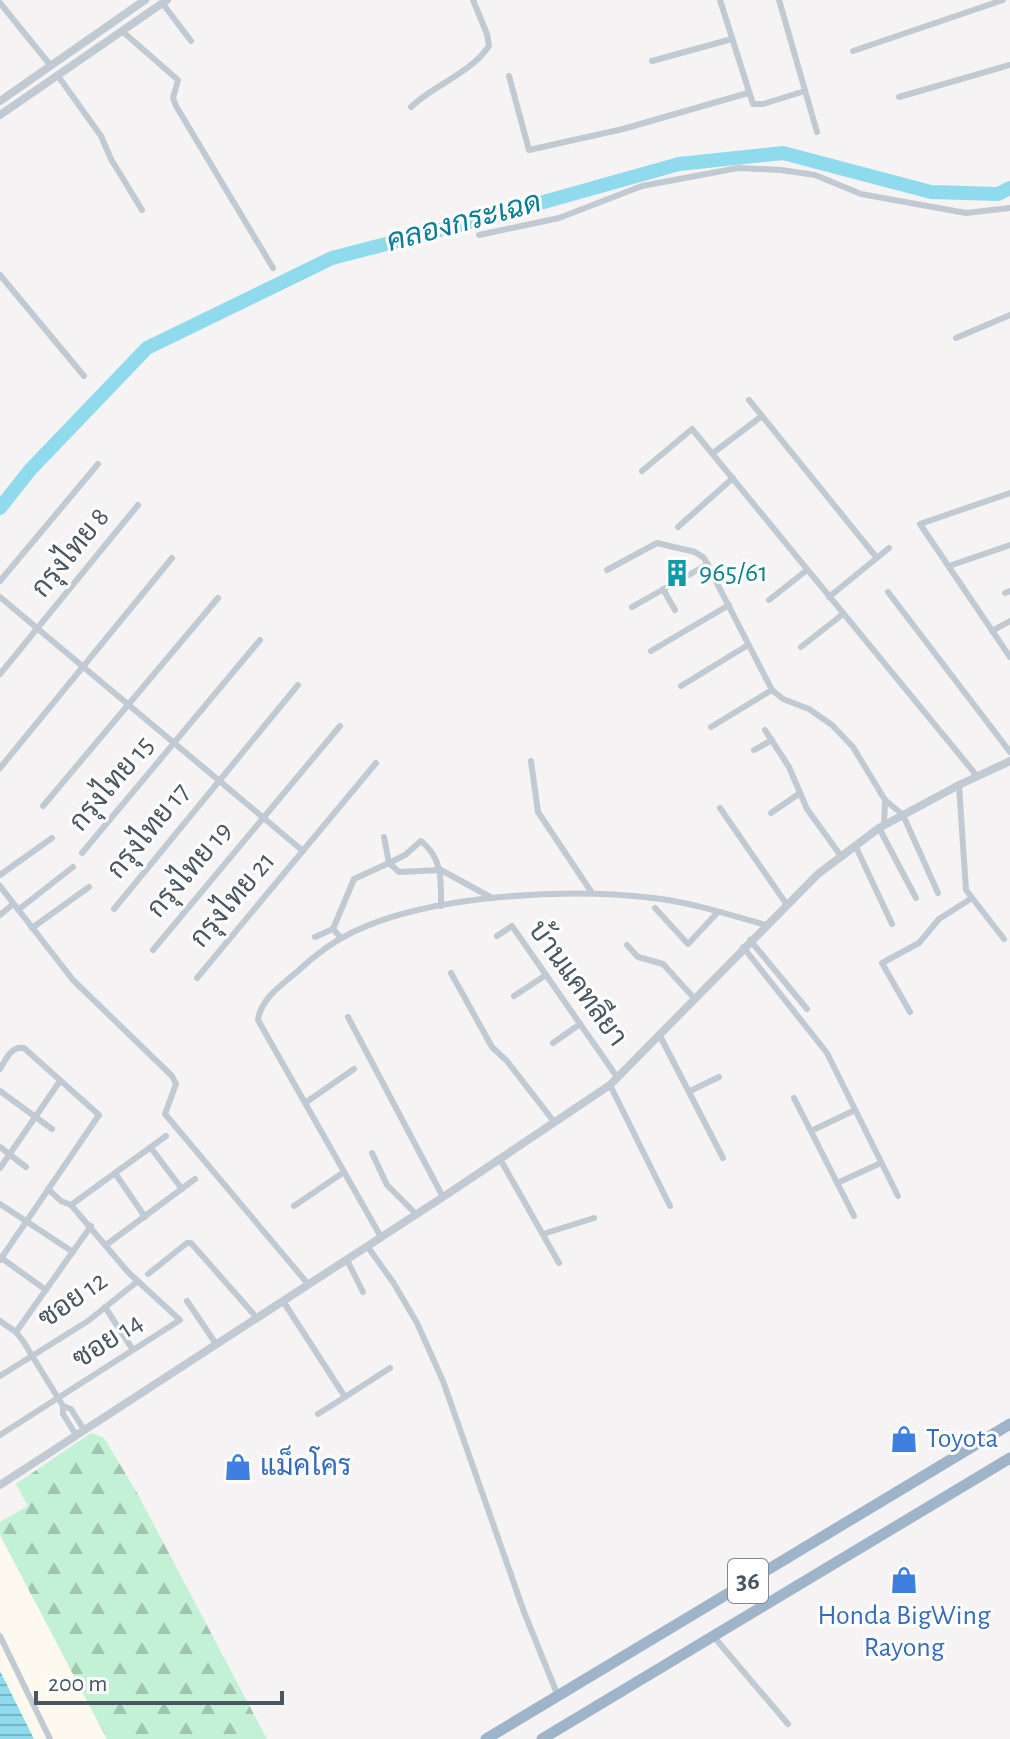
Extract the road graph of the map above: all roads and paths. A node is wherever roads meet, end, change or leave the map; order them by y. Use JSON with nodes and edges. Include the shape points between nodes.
{"nodes":[{"id":1,"x":145,"y":0,"type":"edge"},
{"id":2,"x":473,"y":0,"type":"edge"},
{"id":3,"x":720,"y":0,"type":"edge"},
{"id":4,"x":779,"y":0,"type":"edge"},
{"id":5,"x":1003,"y":0,"type":"edge"},
{"id":6,"x":165,"y":2,"type":"edge"},
{"id":7,"x":0,"y":3,"type":"edge"},
{"id":8,"x":122,"y":31,"type":"junction"},
{"id":9,"x":732,"y":39,"type":"junction"},
{"id":10,"x":191,"y":41,"type":"dead end"},
{"id":11,"x":853,"y":51,"type":"dead end"},
{"id":12,"x":652,"y":61,"type":"dead end"},
{"id":13,"x":1010,"y":65,"type":"edge"},
{"id":14,"x":51,"y":66,"type":"junction"},
{"id":15,"x":58,"y":76,"type":"junction"},
{"id":16,"x":509,"y":76,"type":"dead end"},
{"id":17,"x":805,"y":91,"type":"junction"},
{"id":18,"x":748,"y":93,"type":"junction"},
{"id":19,"x":899,"y":97,"type":"dead end"},
{"id":20,"x":0,"y":101,"type":"edge"},
{"id":21,"x":411,"y":107,"type":"dead end"},
{"id":22,"x":0,"y":115,"type":"edge"},
{"id":23,"x":817,"y":132,"type":"dead end"},
{"id":24,"x":1010,"y":208,"type":"edge"},
{"id":25,"x":142,"y":210,"type":"dead end"},
{"id":26,"x":479,"y":235,"type":"dead end"},
{"id":27,"x":273,"y":268,"type":"dead end"},
{"id":28,"x":0,"y":275,"type":"edge"},
{"id":29,"x":1010,"y":315,"type":"edge"},
{"id":30,"x":956,"y":338,"type":"dead end"},
{"id":31,"x":84,"y":376,"type":"dead end"},
{"id":32,"x":749,"y":400,"type":"dead end"},
{"id":33,"x":762,"y":416,"type":"junction"},
{"id":34,"x":713,"y":453,"type":"junction"},
{"id":35,"x":98,"y":464,"type":"dead end"},
{"id":36,"x":642,"y":471,"type":"dead end"},
{"id":37,"x":733,"y":478,"type":"junction"},
{"id":38,"x":1010,"y":493,"type":"edge"},
{"id":39,"x":138,"y":505,"type":"dead end"},
{"id":40,"x":678,"y":527,"type":"dead end"},
{"id":41,"x":1010,"y":545,"type":"edge"},
{"id":42,"x":889,"y":548,"type":"dead end"},
{"id":43,"x":172,"y":558,"type":"dead end"},
{"id":44,"x":877,"y":558,"type":"junction"},
{"id":45,"x":708,"y":564,"type":"junction"},
{"id":46,"x":949,"y":566,"type":"junction"},
{"id":47,"x":607,"y":570,"type":"dead end"},
{"id":48,"x":807,"y":570,"type":"junction"},
{"id":49,"x":0,"y":581,"type":"edge"},
{"id":50,"x":663,"y":589,"type":"junction"},
{"id":51,"x":888,"y":592,"type":"dead end"},
{"id":52,"x":0,"y":597,"type":"edge"},
{"id":53,"x":829,"y":597,"type":"junction"},
{"id":54,"x":218,"y":598,"type":"dead end"},
{"id":55,"x":769,"y":600,"type":"dead end"},
{"id":56,"x":729,"y":605,"type":"junction"},
{"id":57,"x":632,"y":607,"type":"dead end"},
{"id":58,"x":675,"y":610,"type":"dead end"},
{"id":59,"x":843,"y":614,"type":"junction"},
{"id":60,"x":1010,"y":621,"type":"edge"},
{"id":61,"x":38,"y":629,"type":"junction"},
{"id":62,"x":992,"y":631,"type":"junction"},
{"id":63,"x":260,"y":640,"type":"dead end"},
{"id":64,"x":748,"y":645,"type":"junction"},
{"id":65,"x":801,"y":647,"type":"dead end"},
{"id":66,"x":651,"y":651,"type":"dead end"},
{"id":67,"x":1010,"y":657,"type":"edge"},
{"id":68,"x":83,"y":667,"type":"junction"},
{"id":69,"x":0,"y":674,"type":"edge"},
{"id":70,"x":298,"y":685,"type":"dead end"},
{"id":71,"x":681,"y":686,"type":"dead end"},
{"id":72,"x":772,"y":690,"type":"junction"},
{"id":73,"x":129,"y":705,"type":"junction"},
{"id":74,"x":340,"y":726,"type":"dead end"},
{"id":75,"x":711,"y":727,"type":"dead end"},
{"id":76,"x":765,"y":730,"type":"dead end"},
{"id":77,"x":772,"y":740,"type":"junction"},
{"id":78,"x":175,"y":744,"type":"junction"},
{"id":79,"x":754,"y":750,"type":"dead end"},
{"id":80,"x":1010,"y":752,"type":"edge"},
{"id":81,"x":531,"y":761,"type":"dead end"},
{"id":82,"x":1010,"y":761,"type":"edge"},
{"id":83,"x":376,"y":763,"type":"dead end"},
{"id":84,"x":0,"y":768,"type":"edge"},
{"id":85,"x":977,"y":776,"type":"junction"},
{"id":86,"x":219,"y":780,"type":"junction"},
{"id":87,"x":959,"y":785,"type":"junction"},
{"id":88,"x":800,"y":793,"type":"junction"},
{"id":89,"x":885,"y":800,"type":"junction"},
{"id":90,"x":43,"y":806,"type":"dead end"},
{"id":91,"x":720,"y":808,"type":"dead end"},
{"id":92,"x":771,"y":813,"type":"dead end"},
{"id":93,"x":903,"y":815,"type":"junction"},
{"id":94,"x":262,"y":818,"type":"junction"},
{"id":95,"x":882,"y":827,"type":"junction"},
{"id":96,"x":384,"y":837,"type":"dead end"},
{"id":97,"x":52,"y":838,"type":"dead end"},
{"id":98,"x":855,"y":845,"type":"junction"},
{"id":99,"x":303,"y":851,"type":"junction"},
{"id":100,"x":82,"y":853,"type":"dead end"},
{"id":101,"x":841,"y":856,"type":"junction"},
{"id":102,"x":389,"y":863,"type":"junction"},
{"id":103,"x":73,"y":867,"type":"dead end"},
{"id":104,"x":441,"y":870,"type":"junction"},
{"id":105,"x":0,"y":875,"type":"edge"},
{"id":106,"x":0,"y":886,"type":"edge"},
{"id":107,"x":89,"y":887,"type":"dead end"},
{"id":108,"x":592,"y":893,"type":"junction"},
{"id":109,"x":938,"y":893,"type":"dead end"},
{"id":110,"x":492,"y":898,"type":"junction"},
{"id":111,"x":916,"y":898,"type":"dead end"},
{"id":112,"x":972,"y":898,"type":"junction"},
{"id":113,"x":787,"y":905,"type":"junction"},
{"id":114,"x":441,"y":906,"type":"junction"},
{"id":115,"x":15,"y":907,"type":"junction"},
{"id":116,"x":655,"y":908,"type":"dead end"},
{"id":117,"x":114,"y":909,"type":"dead end"},
{"id":118,"x":718,"y":912,"type":"junction"},
{"id":119,"x":0,"y":915,"type":"edge"},
{"id":120,"x":892,"y":924,"type":"dead end"},
{"id":121,"x":766,"y":925,"type":"junction"},
{"id":122,"x":32,"y":928,"type":"junction"},
{"id":123,"x":333,"y":929,"type":"junction"},
{"id":124,"x":497,"y":936,"type":"dead end"},
{"id":125,"x":315,"y":937,"type":"dead end"},
{"id":126,"x":341,"y":938,"type":"junction"},
{"id":127,"x":1004,"y":939,"type":"dead end"},
{"id":128,"x":747,"y":944,"type":"junction"},
{"id":129,"x":627,"y":945,"type":"dead end"},
{"id":130,"x":153,"y":950,"type":"dead end"},
{"id":131,"x":451,"y":973,"type":"dead end"},
{"id":132,"x":546,"y":975,"type":"junction"},
{"id":133,"x":197,"y":978,"type":"dead end"},
{"id":134,"x":514,"y":996,"type":"dead end"},
{"id":135,"x":694,"y":998,"type":"junction"},
{"id":136,"x":807,"y":1009,"type":"dead end"},
{"id":137,"x":910,"y":1012,"type":"dead end"},
{"id":138,"x":348,"y":1017,"type":"dead end"},
{"id":139,"x":580,"y":1024,"type":"junction"},
{"id":140,"x":659,"y":1034,"type":"junction"},
{"id":141,"x":553,"y":1043,"type":"dead end"},
{"id":142,"x":0,"y":1069,"type":"edge"},
{"id":143,"x":354,"y":1069,"type":"dead end"},
{"id":144,"x":617,"y":1077,"type":"junction"},
{"id":145,"x":719,"y":1077,"type":"dead end"},
{"id":146,"x":60,"y":1081,"type":"junction"},
{"id":147,"x":610,"y":1085,"type":"junction"},
{"id":148,"x":0,"y":1091,"type":"edge"},
{"id":149,"x":690,"y":1091,"type":"junction"},
{"id":150,"x":794,"y":1098,"type":"dead end"},
{"id":151,"x":305,"y":1103,"type":"junction"},
{"id":152,"x":855,"y":1110,"type":"junction"},
{"id":153,"x":36,"y":1116,"type":"junction"},
{"id":154,"x":555,"y":1123,"type":"junction"},
{"id":155,"x":52,"y":1129,"type":"dead end"},
{"id":156,"x":811,"y":1131,"type":"junction"},
{"id":157,"x":166,"y":1136,"type":"dead end"},
{"id":158,"x":0,"y":1147,"type":"edge"},
{"id":159,"x":151,"y":1148,"type":"junction"},
{"id":160,"x":372,"y":1153,"type":"dead end"},
{"id":161,"x":10,"y":1154,"type":"junction"},
{"id":162,"x":723,"y":1158,"type":"dead end"},
{"id":163,"x":500,"y":1159,"type":"junction"},
{"id":164,"x":881,"y":1163,"type":"junction"},
{"id":165,"x":26,"y":1167,"type":"dead end"},
{"id":166,"x":0,"y":1168,"type":"edge"},
{"id":167,"x":344,"y":1172,"type":"junction"},
{"id":168,"x":115,"y":1173,"type":"junction"},
{"id":169,"x":195,"y":1179,"type":"dead end"},
{"id":170,"x":837,"y":1183,"type":"junction"},
{"id":171,"x":48,"y":1189,"type":"junction"},
{"id":172,"x":182,"y":1189,"type":"junction"},
{"id":173,"x":898,"y":1196,"type":"dead end"},
{"id":174,"x":443,"y":1197,"type":"junction"},
{"id":175,"x":0,"y":1204,"type":"edge"},
{"id":176,"x":71,"y":1205,"type":"junction"},
{"id":177,"x":294,"y":1206,"type":"dead end"},
{"id":178,"x":670,"y":1206,"type":"dead end"},
{"id":179,"x":416,"y":1214,"type":"junction"},
{"id":180,"x":854,"y":1216,"type":"dead end"},
{"id":181,"x":145,"y":1217,"type":"junction"},
{"id":182,"x":594,"y":1218,"type":"dead end"},
{"id":183,"x":26,"y":1222,"type":"junction"},
{"id":184,"x":91,"y":1226,"type":"junction"},
{"id":185,"x":543,"y":1234,"type":"junction"},
{"id":186,"x":381,"y":1237,"type":"junction"},
{"id":187,"x":106,"y":1245,"type":"junction"},
{"id":188,"x":367,"y":1246,"type":"junction"},
{"id":189,"x":73,"y":1252,"type":"junction"},
{"id":190,"x":0,"y":1259,"type":"edge"},
{"id":191,"x":347,"y":1260,"type":"junction"},
{"id":192,"x":559,"y":1263,"type":"dead end"},
{"id":193,"x":148,"y":1274,"type":"dead end"},
{"id":194,"x":138,"y":1281,"type":"junction"},
{"id":195,"x":308,"y":1284,"type":"junction"},
{"id":196,"x":46,"y":1290,"type":"junction"},
{"id":197,"x":363,"y":1292,"type":"dead end"},
{"id":198,"x":187,"y":1301,"type":"dead end"},
{"id":199,"x":283,"y":1301,"type":"junction"},
{"id":200,"x":105,"y":1307,"type":"junction"},
{"id":201,"x":257,"y":1318,"type":"junction"},
{"id":202,"x":0,"y":1321,"type":"edge"},
{"id":203,"x":16,"y":1332,"type":"junction"},
{"id":204,"x":216,"y":1344,"type":"junction"},
{"id":205,"x":133,"y":1350,"type":"junction"},
{"id":206,"x":31,"y":1355,"type":"junction"},
{"id":207,"x":390,"y":1368,"type":"dead end"},
{"id":208,"x":0,"y":1376,"type":"edge"},
{"id":209,"x":345,"y":1397,"type":"junction"},
{"id":210,"x":59,"y":1398,"type":"junction"},
{"id":211,"x":318,"y":1414,"type":"dead end"},
{"id":212,"x":1010,"y":1424,"type":"edge"},
{"id":213,"x":80,"y":1433,"type":"junction"},
{"id":214,"x":0,"y":1435,"type":"edge"},
{"id":215,"x":1010,"y":1458,"type":"edge"},
{"id":216,"x":0,"y":1485,"type":"edge"},
{"id":217,"x":0,"y":1636,"type":"edge"},
{"id":218,"x":714,"y":1637,"type":"junction"},
{"id":219,"x":558,"y":1696,"type":"junction"},
{"id":220,"x":788,"y":1724,"type":"dead end"},
{"id":221,"x":50,"y":1739,"type":"edge"},
{"id":222,"x":486,"y":1739,"type":"edge"},
{"id":223,"x":542,"y":1739,"type":"edge"}],
"edges":[{"from":1,"to":14,"type":"street"},
{"from":2,"to":21,"type":"street","via":[[489,46],[479,60]]},
{"from":3,"to":9,"type":"street"},
{"from":4,"to":17,"type":"street"},
{"from":5,"to":11,"type":"street"},
{"from":6,"to":8,"type":"street"},
{"from":6,"to":10,"type":"street"},
{"from":7,"to":14,"type":"street"},
{"from":8,"to":15,"type":"street"},
{"from":8,"to":27,"type":"street","via":[[178,80],[176,106]]},
{"from":9,"to":12,"type":"street"},
{"from":9,"to":18,"type":"street"},
{"from":13,"to":19,"type":"street"},
{"from":14,"to":20,"type":"street"},
{"from":15,"to":22,"type":"street"},
{"from":15,"to":25,"type":"street","via":[[101,136]]},
{"from":16,"to":18,"type":"street","via":[[529,150]]},
{"from":17,"to":18,"type":"street","via":[[758,104]]},
{"from":17,"to":23,"type":"street"},
{"from":24,"to":26,"type":"street","via":[[966,213],[861,194],[815,175],[738,168],[642,186],[559,218]]},
{"from":28,"to":31,"type":"street"},
{"from":29,"to":30,"type":"street"},
{"from":32,"to":33,"type":"street"},
{"from":33,"to":34,"type":"street"},
{"from":33,"to":44,"type":"street"},
{"from":34,"to":36,"type":"street","via":[[692,429]]},
{"from":34,"to":37,"type":"street"},
{"from":35,"to":49,"type":"street"},
{"from":37,"to":40,"type":"street"},
{"from":37,"to":48,"type":"street"},
{"from":38,"to":46,"type":"street","via":[[920,524]]},
{"from":39,"to":61,"type":"street","name":"กรุงไทย 8"},
{"from":41,"to":46,"type":"street"},
{"from":42,"to":44,"type":"street"},
{"from":43,"to":68,"type":"street"},
{"from":44,"to":53,"type":"street"},
{"from":45,"to":47,"type":"street","via":[[695,552],[657,543]]},
{"from":45,"to":50,"type":"street"},
{"from":45,"to":56,"type":"street"},
{"from":46,"to":62,"type":"street"},
{"from":48,"to":53,"type":"street"},
{"from":48,"to":55,"type":"street"},
{"from":50,"to":57,"type":"street"},
{"from":50,"to":58,"type":"street"},
{"from":51,"to":80,"type":"street"},
{"from":52,"to":61,"type":"street"},
{"from":53,"to":59,"type":"street"},
{"from":54,"to":73,"type":"street"},
{"from":56,"to":64,"type":"street"},
{"from":56,"to":66,"type":"street"},
{"from":59,"to":65,"type":"street"},
{"from":59,"to":85,"type":"street"},
{"from":60,"to":62,"type":"street"},
{"from":61,"to":68,"type":"street"},
{"from":61,"to":69,"type":"street","name":"กรุงไทย 8"},
{"from":62,"to":67,"type":"street"},
{"from":63,"to":78,"type":"street","name":"กรุงไทย 15"},
{"from":64,"to":71,"type":"street"},
{"from":64,"to":72,"type":"street"},
{"from":68,"to":73,"type":"street"},
{"from":68,"to":84,"type":"street"},
{"from":70,"to":86,"type":"street","name":"กรุงไทย 17"},
{"from":72,"to":75,"type":"street"},
{"from":72,"to":89,"type":"street","via":[[832,725],[864,762]]},
{"from":73,"to":78,"type":"street"},
{"from":73,"to":90,"type":"street"},
{"from":74,"to":94,"type":"street","name":"กรุงไทย 19"},
{"from":76,"to":77,"type":"street"},
{"from":77,"to":79,"type":"street"},
{"from":77,"to":88,"type":"street"},
{"from":78,"to":86,"type":"street"},
{"from":78,"to":100,"type":"street","name":"กรุงไทย 15"},
{"from":81,"to":108,"type":"street","via":[[538,812]]},
{"from":82,"to":85,"type":"street"},
{"from":83,"to":99,"type":"street","name":"กรุงไทย 21"},
{"from":85,"to":87,"type":"street"},
{"from":86,"to":94,"type":"street"},
{"from":86,"to":117,"type":"street","name":"กรุงไทย 17"},
{"from":87,"to":93,"type":"street"},
{"from":87,"to":112,"type":"street","via":[[965,882]]},
{"from":88,"to":92,"type":"street"},
{"from":88,"to":101,"type":"street"},
{"from":89,"to":93,"type":"street"},
{"from":89,"to":95,"type":"street"},
{"from":91,"to":113,"type":"street"},
{"from":93,"to":95,"type":"street"},
{"from":93,"to":109,"type":"street"},
{"from":94,"to":99,"type":"street"},
{"from":94,"to":130,"type":"street","name":"กรุงไทย 19"},
{"from":95,"to":98,"type":"street"},
{"from":95,"to":111,"type":"street"},
{"from":96,"to":102,"type":"street"},
{"from":97,"to":105,"type":"street"},
{"from":98,"to":101,"type":"street"},
{"from":98,"to":120,"type":"street"},
{"from":99,"to":133,"type":"street","name":"กรุงไทย 21"},
{"from":101,"to":113,"type":"street"},
{"from":102,"to":104,"type":"street","via":[[399,872]]},
{"from":102,"to":104,"type":"street","via":[[421,841]]},
{"from":102,"to":123,"type":"street","via":[[354,879]]},
{"from":103,"to":115,"type":"street"},
{"from":104,"to":110,"type":"street"},
{"from":104,"to":114,"type":"street"},
{"from":106,"to":115,"type":"street"},
{"from":107,"to":122,"type":"street"},
{"from":108,"to":110,"type":"street"},
{"from":108,"to":118,"type":"street","via":[[654,898]]},
{"from":110,"to":114,"type":"street"},
{"from":112,"to":127,"type":"street"},
{"from":112,"to":137,"type":"street","via":[[939,919],[922,941],[882,963]]},
{"from":113,"to":121,"type":"street"},
{"from":114,"to":126,"type":"street"},
{"from":115,"to":119,"type":"street"},
{"from":115,"to":122,"type":"street"},
{"from":116,"to":118,"type":"street","via":[[688,944]]},
{"from":118,"to":121,"type":"street"},
{"from":121,"to":128,"type":"street"},
{"from":122,"to":195,"type":"street","via":[[73,980],[172,1076],[176,1084],[165,1114]]},
{"from":123,"to":125,"type":"street"},
{"from":123,"to":126,"type":"street"},
{"from":124,"to":132,"type":"street","name":"บ้านแคทลียา","via":[[512,926]]},
{"from":126,"to":151,"type":"street","via":[[260,1006],[258,1020]]},
{"from":128,"to":135,"type":"street"},
{"from":128,"to":136,"type":"street"},
{"from":128,"to":152,"type":"street","via":[[822,1046]]},
{"from":129,"to":135,"type":"street","via":[[638,957],[663,964]]},
{"from":131,"to":154,"type":"street","via":[[492,1047]]},
{"from":132,"to":134,"type":"street"},
{"from":132,"to":139,"type":"street","name":"บ้านแคทลียา"},
{"from":135,"to":140,"type":"street"},
{"from":138,"to":174,"type":"street"},
{"from":139,"to":141,"type":"street"},
{"from":139,"to":144,"type":"street","name":"บ้านแคทลียา"},
{"from":140,"to":144,"type":"street"},
{"from":140,"to":149,"type":"street"},
{"from":142,"to":146,"type":"street","via":[[12,1051],[22,1047]]},
{"from":143,"to":151,"type":"street"},
{"from":144,"to":147,"type":"street"},
{"from":145,"to":149,"type":"street"},
{"from":146,"to":153,"type":"street"},
{"from":146,"to":171,"type":"street","via":[[99,1115]]},
{"from":147,"to":154,"type":"street"},
{"from":147,"to":178,"type":"street"},
{"from":148,"to":153,"type":"street"},
{"from":149,"to":162,"type":"street"},
{"from":150,"to":156,"type":"street"},
{"from":151,"to":167,"type":"street"},
{"from":152,"to":156,"type":"street"},
{"from":152,"to":164,"type":"street"},
{"from":153,"to":155,"type":"street"},
{"from":153,"to":161,"type":"street"},
{"from":154,"to":163,"type":"street"},
{"from":156,"to":170,"type":"street"},
{"from":157,"to":159,"type":"street"},
{"from":158,"to":161,"type":"street"},
{"from":159,"to":168,"type":"street"},
{"from":159,"to":172,"type":"street"},
{"from":160,"to":179,"type":"street","via":[[387,1185]]},
{"from":161,"to":165,"type":"street"},
{"from":161,"to":166,"type":"street"},
{"from":163,"to":174,"type":"street"},
{"from":163,"to":185,"type":"street"},
{"from":164,"to":170,"type":"street"},
{"from":164,"to":173,"type":"street"},
{"from":167,"to":177,"type":"street"},
{"from":167,"to":186,"type":"street"},
{"from":168,"to":176,"type":"street"},
{"from":168,"to":181,"type":"street"},
{"from":169,"to":172,"type":"street"},
{"from":170,"to":180,"type":"street"},
{"from":171,"to":176,"type":"street"},
{"from":171,"to":183,"type":"street"},
{"from":172,"to":181,"type":"street"},
{"from":174,"to":179,"type":"street"},
{"from":175,"to":183,"type":"street"},
{"from":176,"to":184,"type":"street"},
{"from":179,"to":186,"type":"street"},
{"from":181,"to":187,"type":"street"},
{"from":182,"to":185,"type":"street"},
{"from":183,"to":189,"type":"street"},
{"from":183,"to":190,"type":"street"},
{"from":184,"to":187,"type":"street"},
{"from":184,"to":189,"type":"street"},
{"from":185,"to":192,"type":"street"},
{"from":186,"to":188,"type":"street"},
{"from":187,"to":194,"type":"street"},
{"from":188,"to":191,"type":"street"},
{"from":188,"to":219,"type":"street","via":[[417,1323],[443,1381]]},
{"from":189,"to":196,"type":"street"},
{"from":190,"to":196,"type":"street"},
{"from":191,"to":195,"type":"street"},
{"from":191,"to":197,"type":"street"},
{"from":193,"to":201,"type":"street","via":[[191,1243]]},
{"from":194,"to":200,"type":"street","name":"ซอย 12"},
{"from":194,"to":205,"type":"street","name":"ซอย 14","via":[[180,1320]]},
{"from":195,"to":199,"type":"street"},
{"from":196,"to":203,"type":"street"},
{"from":198,"to":204,"type":"street"},
{"from":199,"to":201,"type":"street"},
{"from":199,"to":209,"type":"street"},
{"from":200,"to":205,"type":"street"},
{"from":200,"to":206,"type":"street","name":"ซอย 12"},
{"from":201,"to":204,"type":"street"},
{"from":202,"to":203,"type":"street"},
{"from":203,"to":206,"type":"street"},
{"from":204,"to":213,"type":"street"},
{"from":205,"to":210,"type":"street","name":"ซอย 14"},
{"from":206,"to":208,"type":"street","name":"ซอย 12"},
{"from":206,"to":210,"type":"street"},
{"from":207,"to":209,"type":"street"},
{"from":209,"to":211,"type":"street"},
{"from":210,"to":213,"type":"street","via":[[63,1414]]},
{"from":210,"to":214,"type":"street","name":"ซอย 14"},
{"from":212,"to":219,"type":"highway","number":"36"},
{"from":213,"to":216,"type":"street"},
{"from":215,"to":218,"type":"highway","number":"36"},
{"from":217,"to":221,"type":"street"},
{"from":218,"to":220,"type":"street"},
{"from":218,"to":223,"type":"highway","number":"36"},
{"from":219,"to":222,"type":"highway","number":"36"}]}
